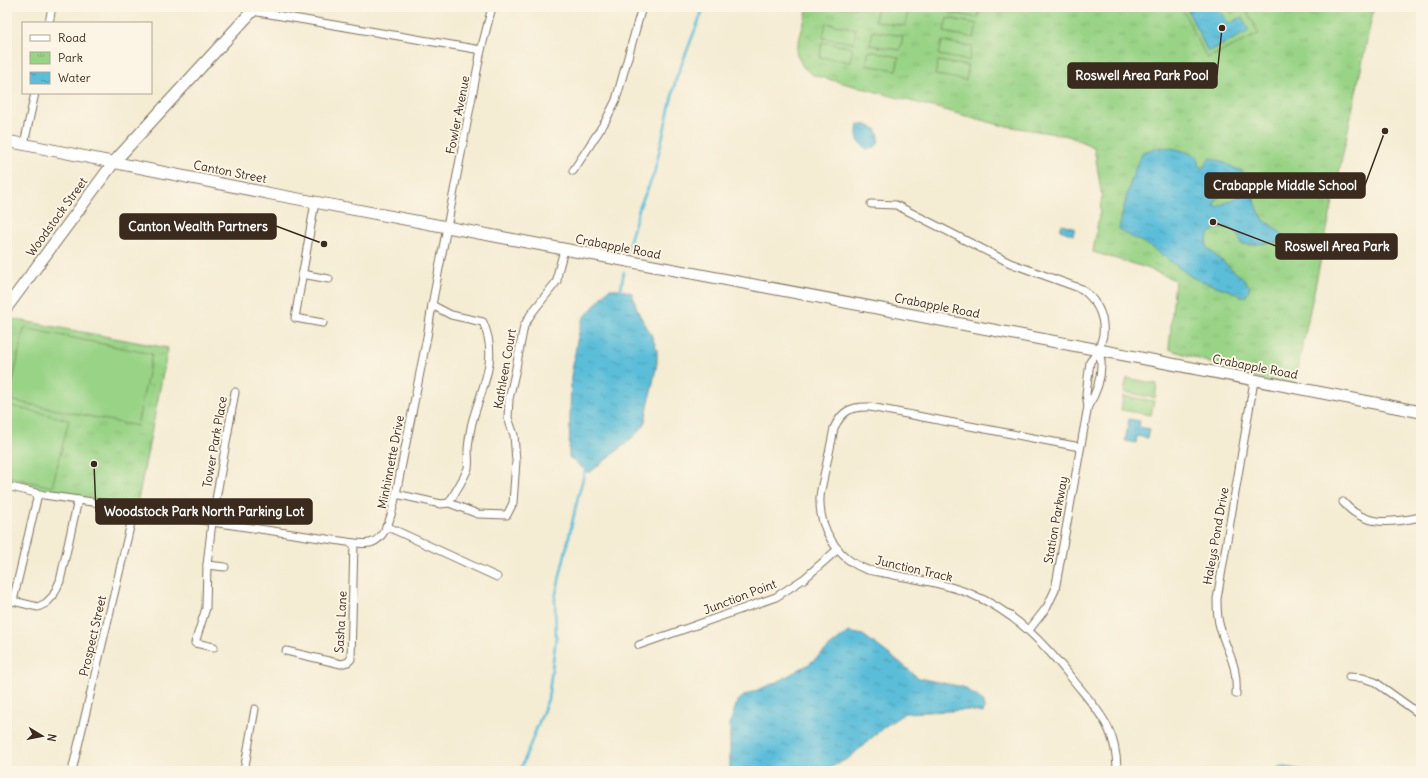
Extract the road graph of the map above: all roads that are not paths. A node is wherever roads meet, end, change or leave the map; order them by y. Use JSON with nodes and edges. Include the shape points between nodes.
{"nodes":[{"id":1,"x":52,"y":7,"type":"edge"},
{"id":2,"x":492,"y":7,"type":"edge"},
{"id":3,"x":642,"y":7,"type":"edge"},
{"id":4,"x":254,"y":9,"type":"edge"},
{"id":5,"x":49,"y":22,"type":"edge"},
{"id":6,"x":481,"y":50,"type":"junction"},
{"id":7,"x":34,"y":94,"type":"edge"},
{"id":8,"x":7,"y":141,"type":"edge"},
{"id":9,"x":24,"y":144,"type":"junction"},
{"id":10,"x":114,"y":162,"type":"junction"},
{"id":11,"x":573,"y":170,"type":"dead end"},
{"id":12,"x":315,"y":202,"type":"junction"},
{"id":13,"x":871,"y":204,"type":"dead end"},
{"id":14,"x":448,"y":228,"type":"junction"},
{"id":15,"x":564,"y":250,"type":"junction"},
{"id":16,"x":302,"y":274,"type":"junction"},
{"id":17,"x":329,"y":280,"type":"dead end"},
{"id":18,"x":432,"y":305,"type":"junction"},
{"id":19,"x":7,"y":307,"type":"edge"},
{"id":20,"x":323,"y":323,"type":"dead end"},
{"id":21,"x":1099,"y":350,"type":"junction"},
{"id":22,"x":1254,"y":381,"type":"junction"},
{"id":23,"x":235,"y":392,"type":"dead end"},
{"id":24,"x":1088,"y":406,"type":"junction"},
{"id":25,"x":1421,"y":412,"type":"edge"},
{"id":26,"x":1080,"y":447,"type":"junction"},
{"id":27,"x":7,"y":486,"type":"edge"},
{"id":28,"x":38,"y":494,"type":"junction"},
{"id":29,"x":396,"y":494,"type":"junction"},
{"id":30,"x":78,"y":500,"type":"junction"},
{"id":31,"x":1343,"y":502,"type":"dead end"},
{"id":32,"x":449,"y":503,"type":"junction"},
{"id":33,"x":135,"y":506,"type":"junction"},
{"id":34,"x":1421,"y":517,"type":"edge"},
{"id":35,"x":212,"y":522,"type":"junction"},
{"id":36,"x":386,"y":526,"type":"junction"},
{"id":37,"x":354,"y":543,"type":"junction"},
{"id":38,"x":838,"y":549,"type":"junction"},
{"id":39,"x":207,"y":565,"type":"junction"},
{"id":40,"x":225,"y":567,"type":"dead end"},
{"id":41,"x":497,"y":576,"type":"dead end"},
{"id":42,"x":1029,"y":630,"type":"junction"},
{"id":43,"x":639,"y":645,"type":"dead end"},
{"id":44,"x":214,"y":647,"type":"dead end"},
{"id":45,"x":286,"y":651,"type":"dead end"},
{"id":46,"x":1349,"y":677,"type":"dead end"},
{"id":47,"x":1236,"y":694,"type":"dead end"},
{"id":48,"x":255,"y":709,"type":"dead end"},
{"id":49,"x":1421,"y":715,"type":"edge"},
{"id":50,"x":72,"y":771,"type":"edge"},
{"id":51,"x":244,"y":771,"type":"edge"},
{"id":52,"x":1117,"y":771,"type":"edge"}],
"edges":[{"from":1,"to":5,"type":"street"},
{"from":2,"to":6,"type":"street","name":"Fowler Avenue"},
{"from":3,"to":11,"type":"street","via":[[616,100],[605,122]]},
{"from":4,"to":6,"type":"street"},
{"from":4,"to":10,"type":"street","name":"Woodstock Street"},
{"from":6,"to":14,"type":"street","name":"Fowler Avenue"},
{"from":7,"to":9,"type":"street"},
{"from":8,"to":9,"type":"street","name":"Canton Street"},
{"from":9,"to":10,"type":"street","name":"Canton Street"},
{"from":10,"to":12,"type":"street","name":"Canton Street"},
{"from":10,"to":19,"type":"street","name":"Woodstock Street"},
{"from":12,"to":14,"type":"street","name":"Canton Street"},
{"from":12,"to":16,"type":"street"},
{"from":13,"to":21,"type":"street","via":[[896,205],[1010,263],[1082,289],[1096,304],[1102,316],[1103,334]]},
{"from":14,"to":15,"type":"street","name":"Crabapple Road"},
{"from":14,"to":18,"type":"street","name":"Minhinnette Drive"},
{"from":15,"to":21,"type":"street","name":"Crabapple Road"},
{"from":15,"to":32,"type":"street","name":"Kathleen Court","via":[[557,281],[524,326],[509,399],[508,418],[514,435],[516,461],[513,503],[507,515],[478,514]]},
{"from":16,"to":17,"type":"street"},
{"from":16,"to":20,"type":"street","via":[[294,318]]},
{"from":18,"to":29,"type":"street","name":"Minhinnette Drive"},
{"from":18,"to":32,"type":"street","name":"Kathleen Court","via":[[451,315],[483,322],[487,330],[491,361],[469,438],[468,467]]},
{"from":21,"to":22,"type":"street","name":"Crabapple Road"},
{"from":21,"to":24,"type":"street","name":"Station Parkway","via":[[1102,365],[1095,395]]},
{"from":21,"to":24,"type":"street","name":"Station Parkway","via":[[1090,362],[1086,394]]},
{"from":22,"to":25,"type":"street","name":"Crabapple Road"},
{"from":22,"to":47,"type":"street","name":"Haleys Pond Drive","via":[[1216,599],[1220,628],[1236,670]]},
{"from":23,"to":35,"type":"street","name":"Tower Park Place"},
{"from":24,"to":26,"type":"street","name":"Station Parkway"},
{"from":26,"to":38,"type":"street","name":"Junction Track","via":[[870,406],[858,406],[846,411],[834,428],[820,498],[824,525]]},
{"from":26,"to":42,"type":"street","name":"Station Parkway","via":[[1055,590],[1047,607]]},
{"from":27,"to":28,"type":"street","name":"Minhinnette Drive"},
{"from":28,"to":30,"type":"street","name":"Minhinnette Drive"},
{"from":28,"to":30,"type":"street","via":[[13,601],[38,607],[46,604],[60,582]]},
{"from":29,"to":32,"type":"street","via":[[441,504]]},
{"from":29,"to":36,"type":"street","name":"Minhinnette Drive","via":[[391,518]]},
{"from":30,"to":33,"type":"street","name":"Minhinnette Drive"},
{"from":31,"to":34,"type":"street","via":[[1358,516],[1367,519],[1402,521]]},
{"from":33,"to":35,"type":"street","name":"Minhinnette Drive"},
{"from":33,"to":50,"type":"street","name":"Prospect Street"},
{"from":35,"to":37,"type":"street","name":"Minhinnette Drive"},
{"from":35,"to":39,"type":"street","name":"Tower Park Place"},
{"from":36,"to":37,"type":"street","name":"Minhinnette Drive","via":[[381,536],[372,543]]},
{"from":36,"to":41,"type":"street"},
{"from":37,"to":45,"type":"street","name":"Sasha Lane","via":[[351,659],[341,664]]},
{"from":38,"to":42,"type":"street","name":"Junction Track","via":[[852,562],[867,570],[940,584],[971,594],[1000,609]]},
{"from":38,"to":43,"type":"street","name":"Junction Point","via":[[805,578],[776,597]]},
{"from":39,"to":40,"type":"street"},
{"from":39,"to":44,"type":"street","name":"Tower Park Place","via":[[206,608],[196,643]]},
{"from":42,"to":52,"type":"street","name":"Junction Track","via":[[1050,652],[1108,725],[1114,739]]},
{"from":46,"to":49,"type":"street","via":[[1375,682]]},
{"from":48,"to":51,"type":"street"}]}
